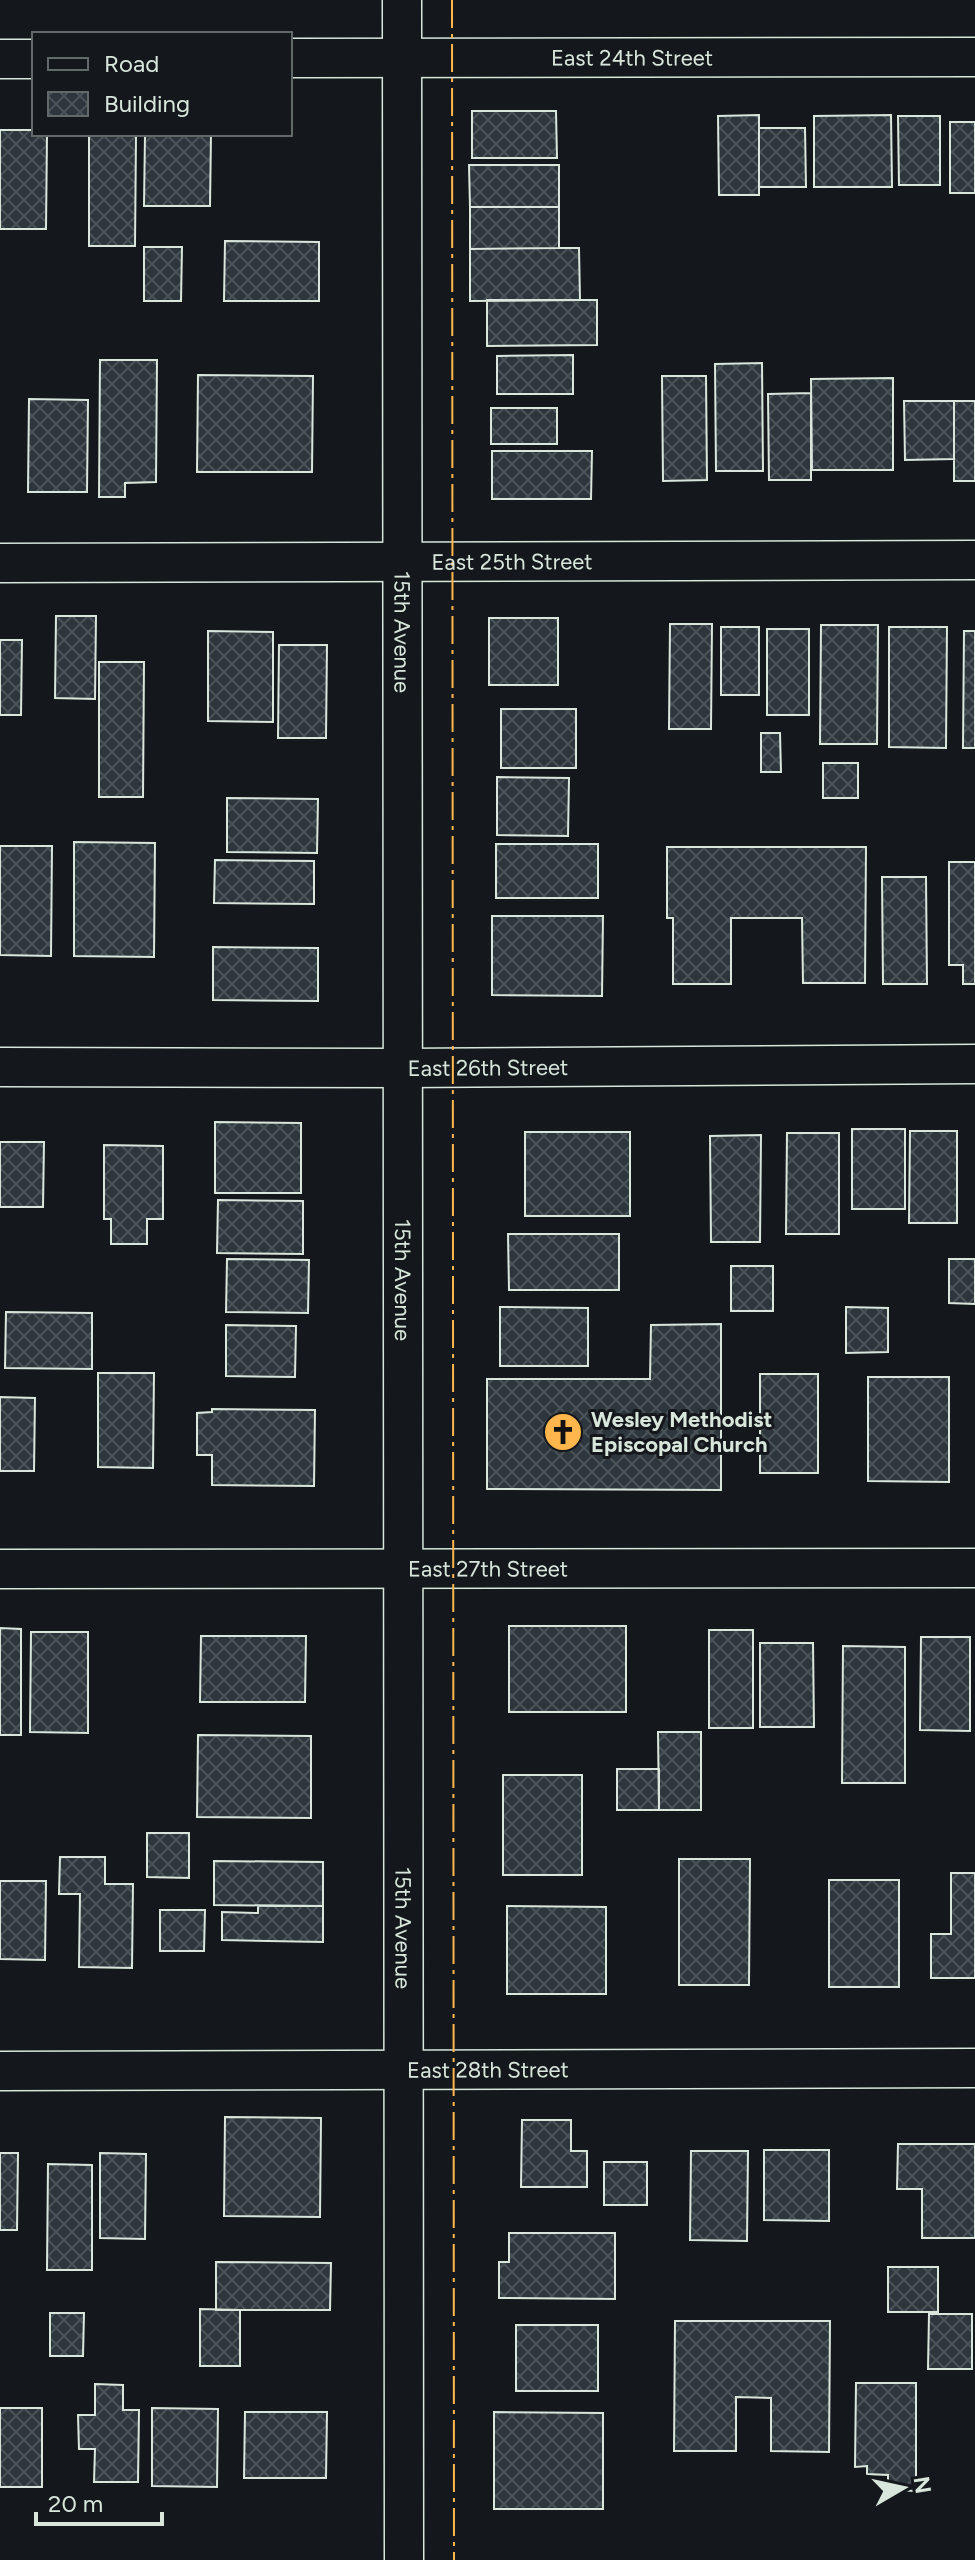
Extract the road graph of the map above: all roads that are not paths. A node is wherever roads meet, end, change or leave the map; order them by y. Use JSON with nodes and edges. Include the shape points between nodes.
{"nodes":[{"id":1,"x":402,"y":0,"type":"edge"},
{"id":2,"x":975,"y":57,"type":"edge"},
{"id":3,"x":292,"y":58,"type":"edge"},
{"id":4,"x":402,"y":58,"type":"junction"},
{"id":5,"x":0,"y":59,"type":"edge"},
{"id":6,"x":32,"y":59,"type":"edge"},
{"id":7,"x":975,"y":560,"type":"edge"},
{"id":8,"x":403,"y":562,"type":"junction"},
{"id":9,"x":0,"y":563,"type":"edge"},
{"id":10,"x":975,"y":1064,"type":"edge"},
{"id":11,"x":0,"y":1067,"type":"edge"},
{"id":12,"x":404,"y":1068,"type":"junction"},
{"id":13,"x":404,"y":1568,"type":"junction"},
{"id":14,"x":975,"y":1568,"type":"edge"},
{"id":15,"x":0,"y":1569,"type":"edge"},
{"id":16,"x":975,"y":2068,"type":"edge"},
{"id":17,"x":0,"y":2071,"type":"edge"},
{"id":18,"x":404,"y":2071,"type":"junction"},
{"id":19,"x":404,"y":2560,"type":"edge"}],
"edges":[{"from":1,"to":4,"type":"street","name":"15th Avenue"},
{"from":2,"to":4,"type":"street","name":"East 24th Street"},
{"from":3,"to":4,"type":"street","name":"East 24th Street"},
{"from":4,"to":8,"type":"street","name":"15th Avenue"},
{"from":5,"to":6,"type":"street"},
{"from":7,"to":8,"type":"street","name":"East 25th Street"},
{"from":8,"to":9,"type":"street","name":"East 25th Street"},
{"from":8,"to":12,"type":"street","name":"15th Avenue"},
{"from":10,"to":12,"type":"street","name":"East 26th Street"},
{"from":11,"to":12,"type":"street","name":"East 26th Street"},
{"from":12,"to":13,"type":"street","name":"15th Avenue"},
{"from":13,"to":14,"type":"street","name":"East 27th Street"},
{"from":13,"to":15,"type":"street","name":"East 27th Street"},
{"from":13,"to":18,"type":"street","name":"15th Avenue"},
{"from":16,"to":18,"type":"street","name":"East 28th Street"},
{"from":17,"to":18,"type":"street","name":"East 28th Street"},
{"from":18,"to":19,"type":"street","name":"15th Avenue"}]}
